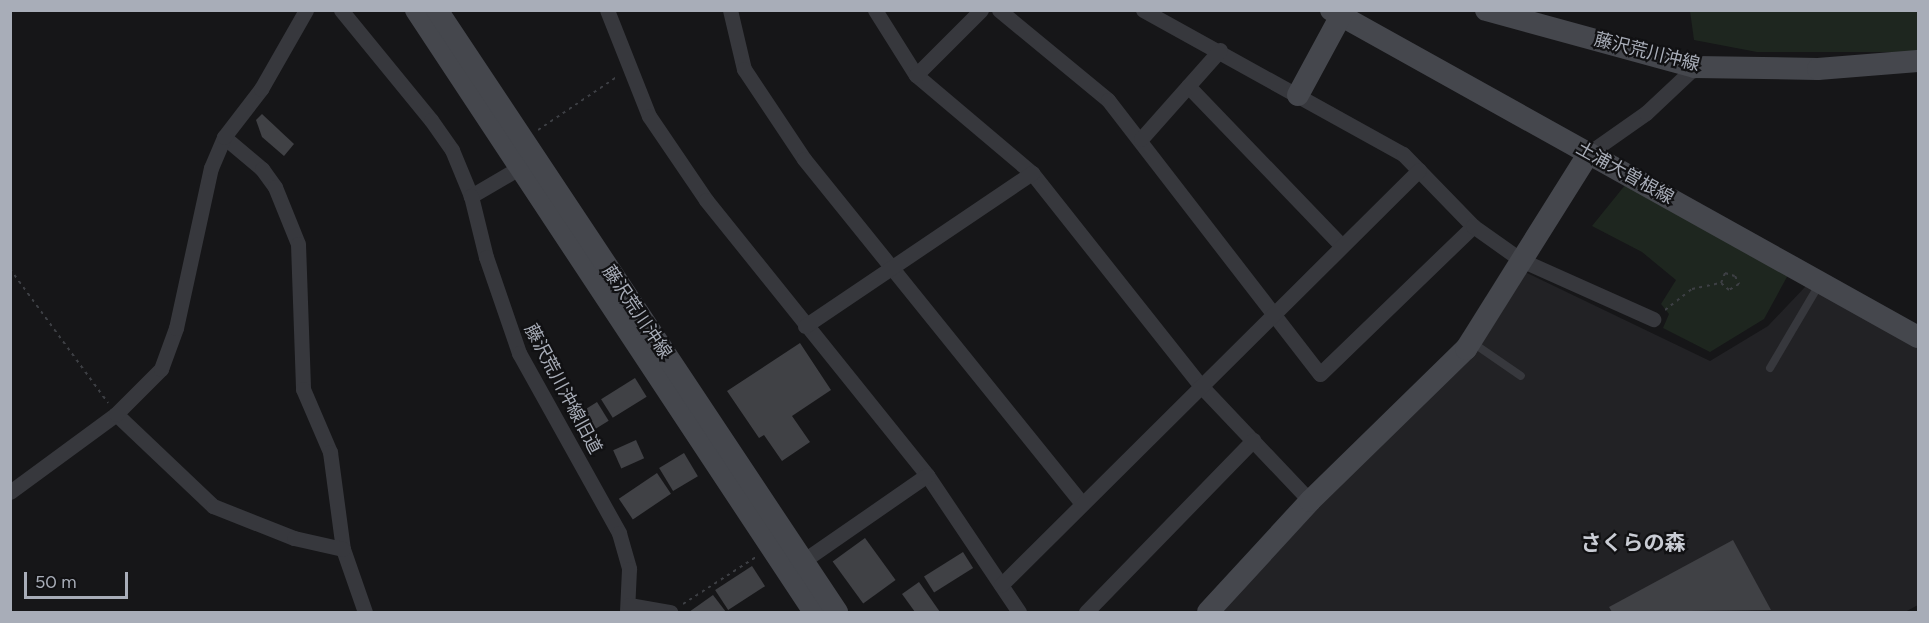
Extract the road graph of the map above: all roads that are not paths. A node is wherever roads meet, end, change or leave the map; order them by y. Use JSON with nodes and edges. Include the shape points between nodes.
{"nodes":[{"id":1,"x":306,"y":10,"type":"edge"},
{"id":2,"x":341,"y":10,"type":"edge"},
{"id":3,"x":416,"y":10,"type":"edge"},
{"id":4,"x":438,"y":10,"type":"edge"},
{"id":5,"x":607,"y":10,"type":"edge"},
{"id":6,"x":730,"y":10,"type":"edge"},
{"id":7,"x":875,"y":10,"type":"edge"},
{"id":8,"x":981,"y":10,"type":"edge"},
{"id":9,"x":999,"y":10,"type":"edge"},
{"id":10,"x":1143,"y":10,"type":"edge"},
{"id":11,"x":1486,"y":10,"type":"edge"},
{"id":12,"x":1338,"y":12,"type":"edge"},
{"id":13,"x":1220,"y":50,"type":"junction"},
{"id":14,"x":1918,"y":61,"type":"edge"},
{"id":15,"x":1695,"y":67,"type":"junction"},
{"id":16,"x":916,"y":75,"type":"junction"},
{"id":17,"x":1188,"y":87,"type":"junction"},
{"id":18,"x":1298,"y":95,"type":"junction"},
{"id":19,"x":224,"y":137,"type":"junction"},
{"id":20,"x":1141,"y":139,"type":"junction"},
{"id":21,"x":1590,"y":153,"type":"junction"},
{"id":22,"x":519,"y":168,"type":"junction"},
{"id":23,"x":1419,"y":170,"type":"junction"},
{"id":24,"x":1032,"y":173,"type":"junction"},
{"id":25,"x":471,"y":196,"type":"junction"},
{"id":26,"x":1473,"y":226,"type":"junction"},
{"id":27,"x":1342,"y":246,"type":"junction"},
{"id":28,"x":1521,"y":260,"type":"junction"},
{"id":29,"x":891,"y":266,"type":"junction"},
{"id":30,"x":1821,"y":282,"type":"junction"},
{"id":31,"x":1275,"y":312,"type":"junction"},
{"id":32,"x":1653,"y":319,"type":"road end"},
{"id":33,"x":805,"y":326,"type":"junction"},
{"id":34,"x":1918,"y":337,"type":"edge"},
{"id":35,"x":1471,"y":342,"type":"junction"},
{"id":36,"x":1770,"y":368,"type":"dead end"},
{"id":37,"x":1521,"y":376,"type":"dead end"},
{"id":38,"x":1201,"y":387,"type":"junction"},
{"id":39,"x":116,"y":414,"type":"junction"},
{"id":40,"x":1253,"y":440,"type":"junction"},
{"id":41,"x":927,"y":475,"type":"junction"},
{"id":42,"x":10,"y":492,"type":"edge"},
{"id":43,"x":1310,"y":501,"type":"junction"},
{"id":44,"x":1082,"y":504,"type":"junction"},
{"id":45,"x":343,"y":549,"type":"junction"},
{"id":46,"x":803,"y":561,"type":"junction"},
{"id":47,"x":1001,"y":585,"type":"junction"},
{"id":48,"x":628,"y":609,"type":"edge"},
{"id":49,"x":675,"y":609,"type":"edge"},
{"id":50,"x":365,"y":612,"type":"edge"},
{"id":51,"x":814,"y":612,"type":"edge"},
{"id":52,"x":837,"y":612,"type":"edge"},
{"id":53,"x":1019,"y":612,"type":"edge"},
{"id":54,"x":1086,"y":612,"type":"edge"},
{"id":55,"x":1208,"y":612,"type":"edge"}],
"edges":[{"from":1,"to":19,"type":"street","via":[[261,89]]},
{"from":2,"to":25,"type":"street","name":"藤沢荒川沖線旧道","via":[[436,127],[452,150]]},
{"from":3,"to":22,"type":"main road","name":"藤沢荒川沖線"},
{"from":4,"to":46,"type":"main road","name":"藤沢荒川沖線"},
{"from":5,"to":33,"type":"street","via":[[649,116]]},
{"from":6,"to":29,"type":"street","via":[[744,69],[804,159]]},
{"from":7,"to":16,"type":"street"},
{"from":8,"to":16,"type":"street"},
{"from":9,"to":20,"type":"street","via":[[1108,100]]},
{"from":10,"to":13,"type":"street"},
{"from":11,"to":15,"type":"main road","name":"藤沢荒川沖線"},
{"from":12,"to":18,"type":"main road"},
{"from":12,"to":21,"type":"main road","name":"土浦大曽根線"},
{"from":13,"to":17,"type":"street"},
{"from":13,"to":18,"type":"street"},
{"from":14,"to":15,"type":"main road","name":"藤沢荒川沖線","via":[[1818,69]]},
{"from":15,"to":21,"type":"street","via":[[1646,113]]},
{"from":16,"to":24,"type":"street"},
{"from":17,"to":20,"type":"street"},
{"from":17,"to":27,"type":"street"},
{"from":18,"to":23,"type":"street","via":[[1402,153]]},
{"from":19,"to":39,"type":"street","via":[[211,168],[181,307],[161,369]]},
{"from":19,"to":45,"type":"street","via":[[262,169],[275,188],[298,244],[303,389],[330,452]]},
{"from":20,"to":31,"type":"street"},
{"from":21,"to":28,"type":"main road"},
{"from":21,"to":30,"type":"main road","name":"土浦大曽根線"},
{"from":22,"to":25,"type":"street"},
{"from":22,"to":51,"type":"main road","name":"藤沢荒川沖線"},
{"from":23,"to":26,"type":"street"},
{"from":23,"to":27,"type":"street"},
{"from":24,"to":29,"type":"street"},
{"from":24,"to":38,"type":"street"},
{"from":25,"to":48,"type":"street","name":"藤沢荒川沖線旧道","via":[[494,289],[519,353],[619,533],[629,569]]},
{"from":26,"to":28,"type":"street"},
{"from":26,"to":31,"type":"street","via":[[1320,374]]},
{"from":27,"to":31,"type":"street"},
{"from":28,"to":32,"type":"street"},
{"from":28,"to":35,"type":"main road"},
{"from":29,"to":33,"type":"street"},
{"from":29,"to":44,"type":"street"},
{"from":30,"to":34,"type":"main road","name":"土浦大曽根線"},
{"from":30,"to":36,"type":"lane"},
{"from":31,"to":38,"type":"street"},
{"from":33,"to":41,"type":"street"},
{"from":35,"to":37,"type":"lane"},
{"from":35,"to":43,"type":"main road"},
{"from":38,"to":40,"type":"street"},
{"from":38,"to":44,"type":"street"},
{"from":39,"to":42,"type":"street"},
{"from":39,"to":45,"type":"street","via":[[213,506],[294,538]]},
{"from":40,"to":43,"type":"street"},
{"from":40,"to":54,"type":"street"},
{"from":41,"to":46,"type":"street"},
{"from":41,"to":47,"type":"street"},
{"from":43,"to":55,"type":"main road"},
{"from":44,"to":47,"type":"street"},
{"from":45,"to":50,"type":"street"},
{"from":46,"to":52,"type":"main road","name":"藤沢荒川沖線"},
{"from":47,"to":53,"type":"street"},
{"from":48,"to":49,"type":"street"}]}
